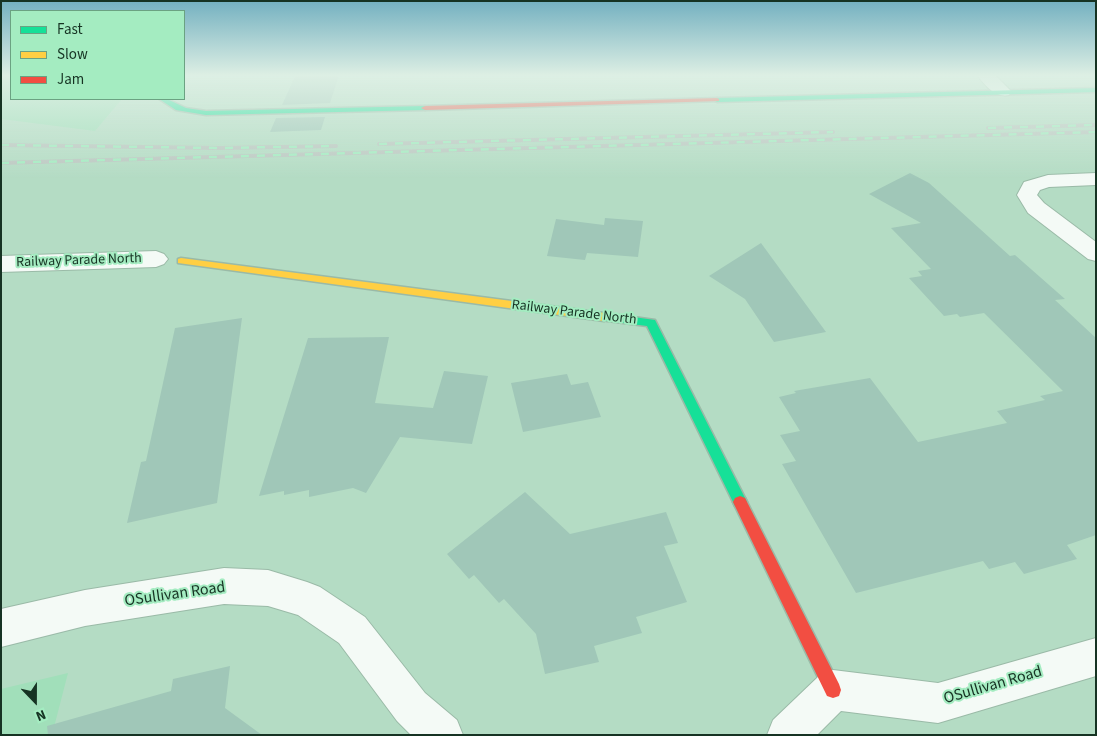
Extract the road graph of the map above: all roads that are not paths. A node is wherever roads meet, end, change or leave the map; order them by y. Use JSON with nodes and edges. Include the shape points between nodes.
{"nodes":[{"id":1,"x":191,"y":110,"type":"edge"},
{"id":2,"x":315,"y":110,"type":"edge"},
{"id":3,"x":1096,"y":179,"type":"edge"},
{"id":4,"x":1096,"y":254,"type":"edge"},
{"id":5,"x":156,"y":259,"type":"dead end"},
{"id":6,"x":181,"y":261,"type":"dead end"},
{"id":7,"x":1,"y":264,"type":"edge"},
{"id":8,"x":1,"y":628,"type":"edge"},
{"id":9,"x":1096,"y":657,"type":"edge"},
{"id":10,"x":833,"y":690,"type":"junction"},
{"id":11,"x":442,"y":735,"type":"edge"},
{"id":12,"x":788,"y":735,"type":"edge"}],
"edges":[{"from":1,"to":2,"type":"street","via":[[221,113]]},
{"from":3,"to":4,"type":"street","via":[[1048,181],[1031,186],[1027,194],[1036,208]]},
{"from":5,"to":7,"type":"street","name":"Railway Parade North"},
{"from":6,"to":10,"type":"street","name":"Railway Parade North","via":[[651,323]]},
{"from":8,"to":11,"type":"street","name":"OSullivan Road","via":[[85,608],[224,586],[268,588],[307,600],[352,630],[411,708]]},
{"from":9,"to":10,"type":"street","name":"OSullivan Road","via":[[938,703]]},
{"from":10,"to":12,"type":"street"}]}
